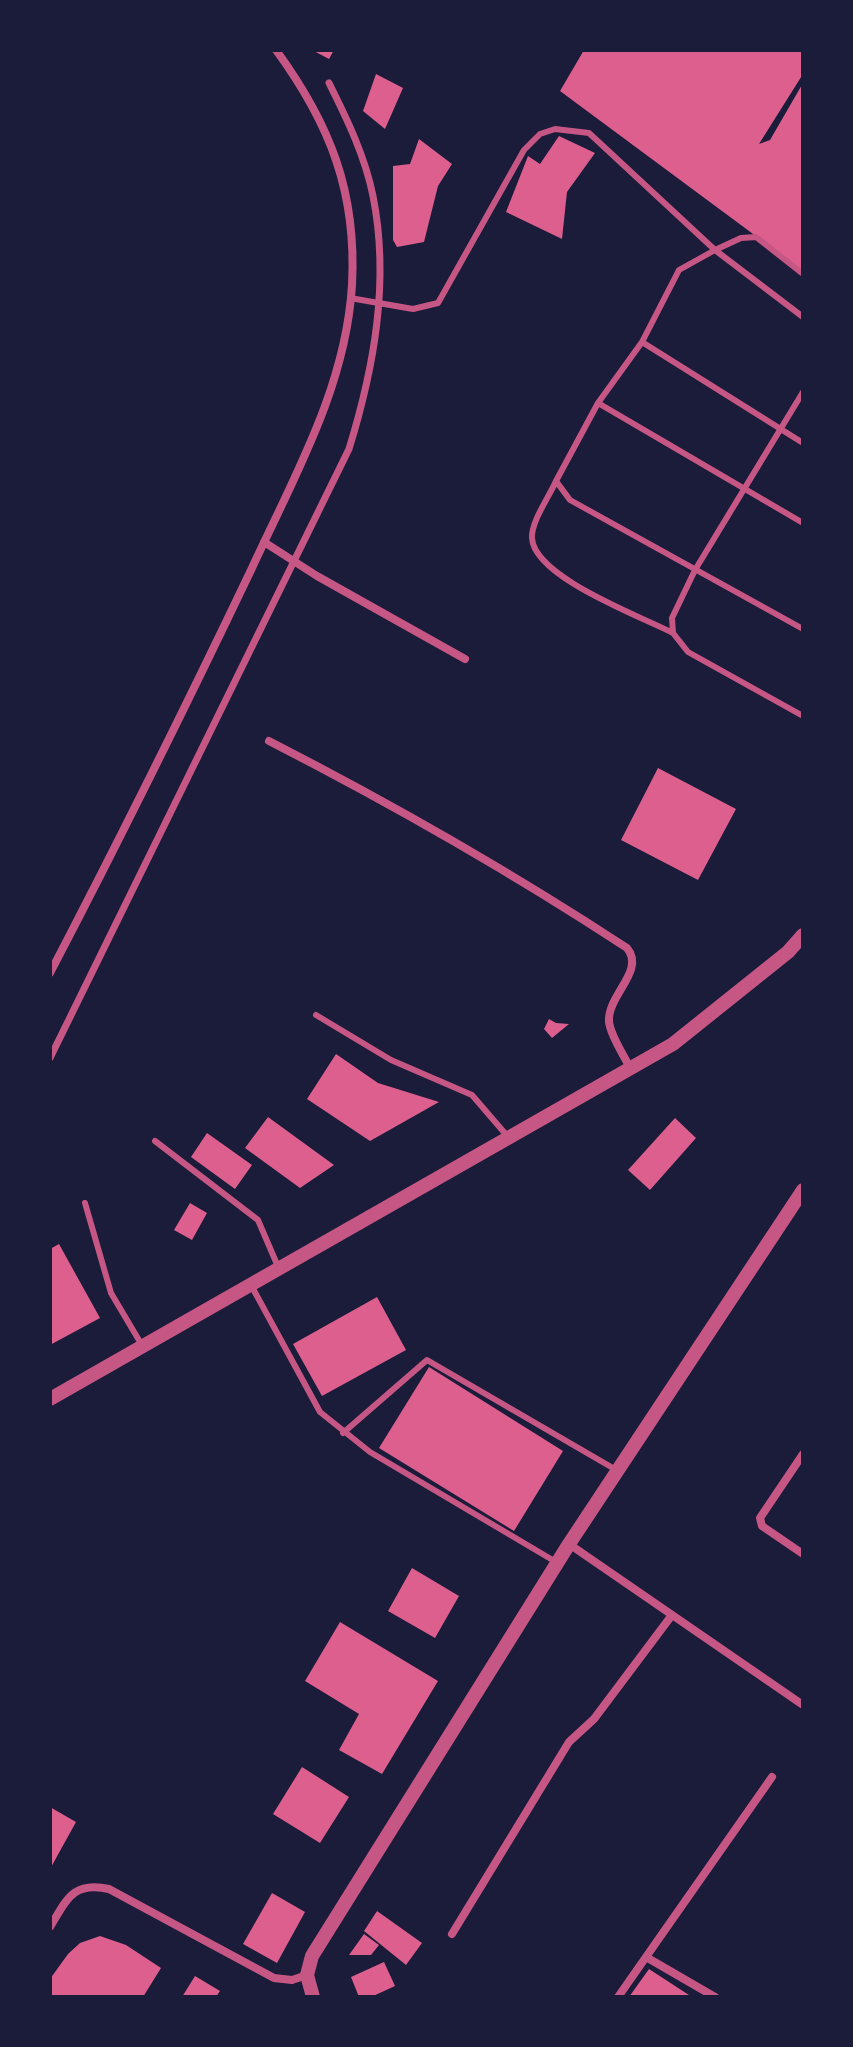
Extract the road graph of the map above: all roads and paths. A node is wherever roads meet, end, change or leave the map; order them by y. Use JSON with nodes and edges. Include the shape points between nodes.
{"nodes":[{"id":1,"x":276,"y":50,"type":"edge"},
{"id":2,"x":329,"y":83,"type":"dead end"},
{"id":3,"x":715,"y":250,"type":"junction"},
{"id":4,"x":803,"y":274,"type":"edge"},
{"id":5,"x":350,"y":298,"type":"junction"},
{"id":6,"x":378,"y":304,"type":"junction"},
{"id":7,"x":803,"y":317,"type":"edge"},
{"id":8,"x":642,"y":342,"type":"junction"},
{"id":9,"x":803,"y":392,"type":"edge"},
{"id":10,"x":598,"y":403,"type":"junction"},
{"id":11,"x":778,"y":429,"type":"junction"},
{"id":12,"x":803,"y":443,"type":"edge"},
{"id":13,"x":556,"y":481,"type":"junction"},
{"id":14,"x":747,"y":489,"type":"junction"},
{"id":15,"x":803,"y":523,"type":"edge"},
{"id":16,"x":264,"y":542,"type":"junction"},
{"id":17,"x":294,"y":561,"type":"junction"},
{"id":18,"x":695,"y":570,"type":"junction"},
{"id":19,"x":803,"y":629,"type":"edge"},
{"id":20,"x":673,"y":633,"type":"junction"},
{"id":21,"x":465,"y":659,"type":"dead end"},
{"id":22,"x":803,"y":716,"type":"edge"},
{"id":23,"x":269,"y":741,"type":"dead end"},
{"id":24,"x":803,"y":935,"type":"edge"},
{"id":25,"x":50,"y":973,"type":"edge"},
{"id":26,"x":316,"y":1015,"type":"dead end"},
{"id":27,"x":50,"y":1058,"type":"edge"},
{"id":28,"x":630,"y":1068,"type":"junction"},
{"id":29,"x":509,"y":1138,"type":"junction"},
{"id":30,"x":155,"y":1141,"type":"dead end"},
{"id":31,"x":803,"y":1190,"type":"edge"},
{"id":32,"x":85,"y":1203,"type":"dead end"},
{"id":33,"x":279,"y":1269,"type":"junction"},
{"id":34,"x":251,"y":1285,"type":"junction"},
{"id":35,"x":143,"y":1347,"type":"junction"},
{"id":36,"x":50,"y":1399,"type":"edge"},
{"id":37,"x":343,"y":1433,"type":"junction"},
{"id":38,"x":803,"y":1454,"type":"edge"},
{"id":39,"x":618,"y":1471,"type":"junction"},
{"id":40,"x":569,"y":1544,"type":"junction"},
{"id":41,"x":803,"y":1554,"type":"edge"},
{"id":42,"x":557,"y":1563,"type":"junction"},
{"id":43,"x":672,"y":1615,"type":"junction"},
{"id":44,"x":803,"y":1705,"type":"edge"},
{"id":45,"x":772,"y":1777,"type":"dead end"},
{"id":46,"x":51,"y":1924,"type":"edge"},
{"id":47,"x":452,"y":1934,"type":"dead end"},
{"id":48,"x":646,"y":1957,"type":"junction"},
{"id":49,"x":307,"y":1975,"type":"junction"},
{"id":50,"x":313,"y":1997,"type":"edge"},
{"id":51,"x":618,"y":1997,"type":"edge"},
{"id":52,"x":715,"y":1997,"type":"edge"}],
"edges":[{"from":1,"to":5,"type":"street","via":[[310,97],[345,186]]},
{"from":2,"to":6,"type":"street","via":[[355,135],[373,196]]},
{"from":3,"to":4,"type":"lane","via":[[756,237]]},
{"from":3,"to":6,"type":"lane","via":[[589,133],[555,129],[540,134],[524,150],[438,303],[413,309]]},
{"from":3,"to":7,"type":"lane"},
{"from":3,"to":8,"type":"lane","via":[[679,270]]},
{"from":5,"to":6,"type":"lane"},
{"from":5,"to":16,"type":"street","via":[[332,391]]},
{"from":6,"to":17,"type":"street","via":[[368,385],[349,449]]},
{"from":8,"to":10,"type":"lane"},
{"from":8,"to":11,"type":"lane"},
{"from":9,"to":11,"type":"lane"},
{"from":10,"to":13,"type":"lane"},
{"from":10,"to":14,"type":"lane"},
{"from":11,"to":12,"type":"lane"},
{"from":11,"to":14,"type":"lane"},
{"from":13,"to":18,"type":"lane","via":[[570,500]]},
{"from":13,"to":20,"type":"lane","via":[[531,535],[535,554],[552,571]]},
{"from":14,"to":15,"type":"lane"},
{"from":14,"to":18,"type":"lane"},
{"from":16,"to":17,"type":"street"},
{"from":16,"to":25,"type":"street","via":[[167,748]]},
{"from":17,"to":21,"type":"street"},
{"from":17,"to":27,"type":"street"},
{"from":18,"to":19,"type":"lane"},
{"from":18,"to":20,"type":"lane","via":[[672,618]]},
{"from":20,"to":22,"type":"lane","via":[[688,652]]},
{"from":23,"to":28,"type":"street","via":[[382,799],[627,948],[634,966],[609,1017]]},
{"from":24,"to":28,"type":"street","via":[[673,1044]]},
{"from":26,"to":29,"type":"lane","via":[[391,1060],[472,1095]]},
{"from":28,"to":29,"type":"street"},
{"from":29,"to":33,"type":"street"},
{"from":30,"to":33,"type":"lane","via":[[258,1220]]},
{"from":31,"to":39,"type":"street"},
{"from":32,"to":35,"type":"lane","via":[[111,1293]]},
{"from":33,"to":34,"type":"street"},
{"from":34,"to":35,"type":"street"},
{"from":34,"to":37,"type":"lane","via":[[320,1412]]},
{"from":35,"to":36,"type":"street"},
{"from":37,"to":39,"type":"lane","via":[[427,1360]]},
{"from":37,"to":42,"type":"lane"},
{"from":38,"to":41,"type":"street","via":[[760,1518],[762,1526]]},
{"from":39,"to":40,"type":"street"},
{"from":40,"to":42,"type":"street"},
{"from":40,"to":43,"type":"street"},
{"from":42,"to":49,"type":"street","via":[[312,1956]]},
{"from":43,"to":44,"type":"street"},
{"from":43,"to":47,"type":"street","via":[[594,1719],[569,1742]]},
{"from":45,"to":48,"type":"street"},
{"from":46,"to":49,"type":"street","via":[[74,1891],[90,1885],[109,1889],[274,1978]]},
{"from":48,"to":51,"type":"street"},
{"from":48,"to":52,"type":"street"},
{"from":49,"to":50,"type":"street"}]}
